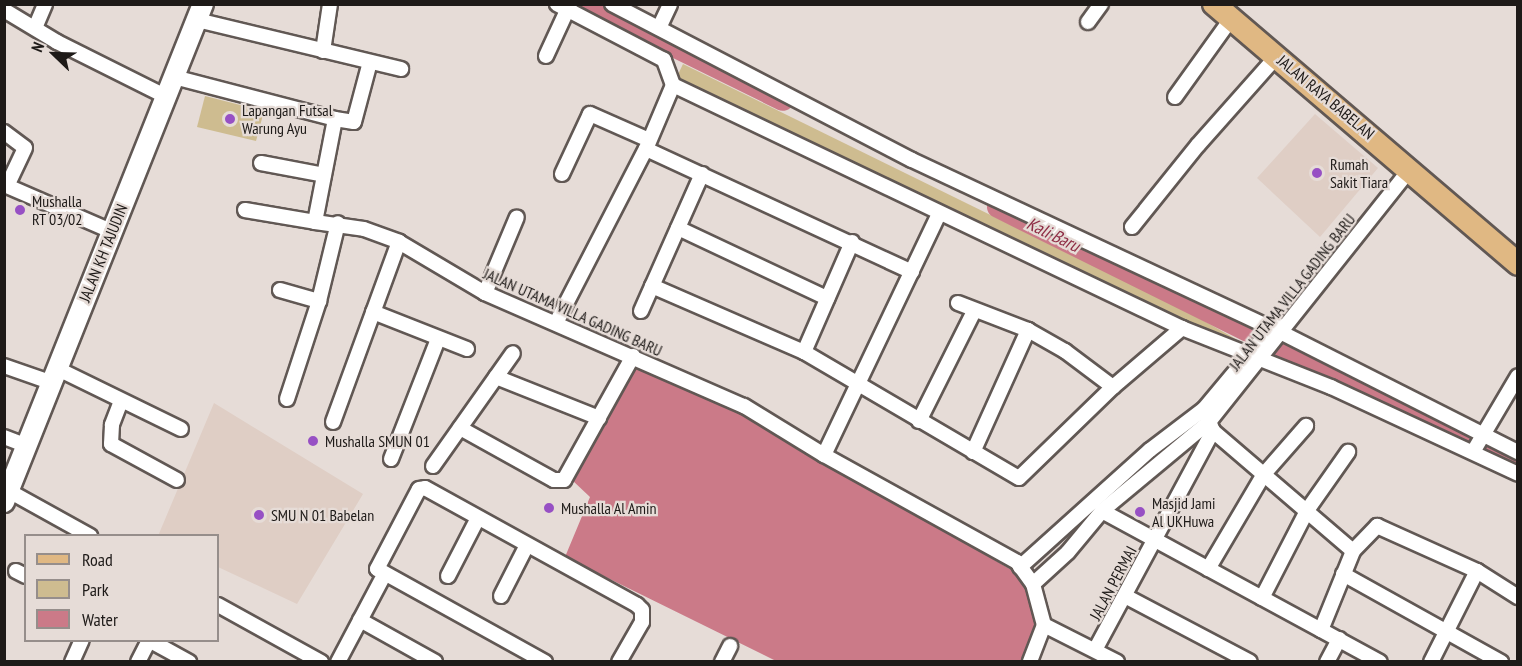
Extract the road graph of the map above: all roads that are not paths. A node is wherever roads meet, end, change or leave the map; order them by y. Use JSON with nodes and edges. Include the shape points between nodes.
{"nodes":[{"id":1,"x":45,"y":4,"type":"edge"},
{"id":2,"x":330,"y":4,"type":"edge"},
{"id":3,"x":612,"y":4,"type":"edge"},
{"id":4,"x":670,"y":4,"type":"edge"},
{"id":5,"x":1101,"y":4,"type":"edge"},
{"id":6,"x":565,"y":6,"type":"edge"},
{"id":7,"x":4,"y":9,"type":"edge"},
{"id":8,"x":1223,"y":11,"type":"edge"},
{"id":9,"x":200,"y":12,"type":"edge"},
{"id":10,"x":1088,"y":22,"type":"dead end"},
{"id":11,"x":35,"y":28,"type":"junction"},
{"id":12,"x":665,"y":31,"type":"junction"},
{"id":13,"x":323,"y":51,"type":"junction"},
{"id":14,"x":546,"y":56,"type":"dead end"},
{"id":15,"x":1277,"y":56,"type":"junction"},
{"id":16,"x":659,"y":57,"type":"junction"},
{"id":17,"x":370,"y":62,"type":"junction"},
{"id":18,"x":401,"y":69,"type":"dead end"},
{"id":19,"x":174,"y":77,"type":"junction"},
{"id":20,"x":674,"y":85,"type":"junction"},
{"id":21,"x":167,"y":97,"type":"junction"},
{"id":22,"x":1175,"y":97,"type":"dead end"},
{"id":23,"x":334,"y":120,"type":"junction"},
{"id":24,"x":4,"y":132,"type":"edge"},
{"id":25,"x":647,"y":144,"type":"junction"},
{"id":26,"x":261,"y":164,"type":"dead end"},
{"id":27,"x":1408,"y":167,"type":"junction"},
{"id":28,"x":562,"y":174,"type":"dead end"},
{"id":29,"x":702,"y":174,"type":"junction"},
{"id":30,"x":324,"y":175,"type":"junction"},
{"id":31,"x":6,"y":187,"type":"edge"},
{"id":32,"x":245,"y":210,"type":"dead end"},
{"id":33,"x":939,"y":214,"type":"junction"},
{"id":34,"x":517,"y":217,"type":"dead end"},
{"id":35,"x":315,"y":222,"type":"junction"},
{"id":36,"x":338,"y":223,"type":"junction"},
{"id":37,"x":1132,"y":227,"type":"dead end"},
{"id":38,"x":678,"y":228,"type":"junction"},
{"id":39,"x":111,"y":231,"type":"junction"},
{"id":40,"x":399,"y":242,"type":"junction"},
{"id":41,"x":852,"y":242,"type":"junction"},
{"id":42,"x":1518,"y":264,"type":"edge"},
{"id":43,"x":912,"y":272,"type":"junction"},
{"id":44,"x":652,"y":286,"type":"junction"},
{"id":45,"x":280,"y":291,"type":"dead end"},
{"id":46,"x":485,"y":293,"type":"junction"},
{"id":47,"x":826,"y":298,"type":"junction"},
{"id":48,"x":319,"y":300,"type":"junction"},
{"id":49,"x":958,"y":303,"type":"dead end"},
{"id":50,"x":641,"y":311,"type":"dead end"},
{"id":51,"x":974,"y":311,"type":"junction"},
{"id":52,"x":373,"y":312,"type":"junction"},
{"id":53,"x":556,"y":322,"type":"junction"},
{"id":54,"x":1182,"y":328,"type":"junction"},
{"id":55,"x":1028,"y":330,"type":"junction"},
{"id":56,"x":1274,"y":333,"type":"junction"},
{"id":57,"x":438,"y":339,"type":"junction"},
{"id":58,"x":467,"y":349,"type":"dead end"},
{"id":59,"x":804,"y":352,"type":"junction"},
{"id":60,"x":513,"y":353,"type":"dead end"},
{"id":61,"x":1258,"y":355,"type":"junction"},
{"id":62,"x":633,"y":356,"type":"junction"},
{"id":63,"x":4,"y":366,"type":"edge"},
{"id":64,"x":53,"y":375,"type":"junction"},
{"id":65,"x":1518,"y":376,"type":"edge"},
{"id":66,"x":496,"y":377,"type":"junction"},
{"id":67,"x":859,"y":384,"type":"junction"},
{"id":68,"x":1113,"y":387,"type":"junction"},
{"id":69,"x":1392,"y":392,"type":"junction"},
{"id":70,"x":287,"y":399,"type":"dead end"},
{"id":71,"x":121,"y":401,"type":"junction"},
{"id":72,"x":1221,"y":406,"type":"joint"},
{"id":73,"x":1383,"y":410,"type":"junction"},
{"id":74,"x":599,"y":418,"type":"junction"},
{"id":75,"x":919,"y":421,"type":"junction"},
{"id":76,"x":1209,"y":421,"type":"junction"},
{"id":77,"x":333,"y":422,"type":"dead end"},
{"id":78,"x":1306,"y":426,"type":"dead end"},
{"id":79,"x":460,"y":428,"type":"junction"},
{"id":80,"x":181,"y":429,"type":"dead end"},
{"id":81,"x":4,"y":437,"type":"edge"},
{"id":82,"x":1478,"y":443,"type":"junction"},
{"id":83,"x":27,"y":446,"type":"junction"},
{"id":84,"x":973,"y":452,"type":"junction"},
{"id":85,"x":1348,"y":452,"type":"dead end"},
{"id":86,"x":1518,"y":452,"type":"edge"},
{"id":87,"x":824,"y":455,"type":"junction"},
{"id":88,"x":391,"y":459,"type":"dead end"},
{"id":89,"x":433,"y":466,"type":"dead end"},
{"id":90,"x":1264,"y":474,"type":"junction"},
{"id":91,"x":1518,"y":474,"type":"edge"},
{"id":92,"x":177,"y":480,"type":"dead end"},
{"id":93,"x":7,"y":497,"type":"edge"},
{"id":94,"x":1308,"y":509,"type":"junction"},
{"id":95,"x":1102,"y":511,"type":"junction"},
{"id":96,"x":478,"y":518,"type":"junction"},
{"id":97,"x":86,"y":534,"type":"edge"},
{"id":98,"x":1155,"y":540,"type":"junction"},
{"id":99,"x":527,"y":545,"type":"junction"},
{"id":100,"x":1353,"y":551,"type":"junction"},
{"id":101,"x":1019,"y":565,"type":"junction"},
{"id":102,"x":1208,"y":569,"type":"junction"},
{"id":103,"x":1477,"y":572,"type":"junction"},
{"id":104,"x":1343,"y":574,"type":"junction"},
{"id":105,"x":384,"y":575,"type":"junction"},
{"id":106,"x":448,"y":576,"type":"dead end"},
{"id":107,"x":1033,"y":584,"type":"junction"},
{"id":108,"x":501,"y":596,"type":"dead end"},
{"id":109,"x":1125,"y":596,"type":"junction"},
{"id":110,"x":1518,"y":597,"type":"edge"},
{"id":111,"x":1262,"y":598,"type":"junction"},
{"id":112,"x":219,"y":606,"type":"edge"},
{"id":113,"x":360,"y":620,"type":"junction"},
{"id":114,"x":1044,"y":625,"type":"junction"},
{"id":115,"x":1321,"y":630,"type":"junction"},
{"id":116,"x":1447,"y":631,"type":"junction"},
{"id":117,"x":1339,"y":639,"type":"junction"},
{"id":118,"x":81,"y":642,"type":"edge"},
{"id":119,"x":148,"y":642,"type":"edge"},
{"id":120,"x":153,"y":642,"type":"edge"},
{"id":121,"x":730,"y":646,"type":"dead end"},
{"id":122,"x":1095,"y":650,"type":"junction"},
{"id":123,"x":72,"y":662,"type":"edge"},
{"id":124,"x":138,"y":662,"type":"edge"},
{"id":125,"x":189,"y":662,"type":"edge"},
{"id":126,"x":321,"y":662,"type":"edge"},
{"id":127,"x":338,"y":662,"type":"edge"},
{"id":128,"x":435,"y":662,"type":"edge"},
{"id":129,"x":545,"y":662,"type":"edge"},
{"id":130,"x":619,"y":662,"type":"edge"},
{"id":131,"x":722,"y":662,"type":"edge"},
{"id":132,"x":1030,"y":662,"type":"edge"},
{"id":133,"x":1117,"y":662,"type":"edge"},
{"id":134,"x":1250,"y":662,"type":"edge"},
{"id":135,"x":1327,"y":662,"type":"edge"},
{"id":136,"x":1380,"y":662,"type":"edge"},
{"id":137,"x":1431,"y":662,"type":"edge"},
{"id":138,"x":1501,"y":662,"type":"edge"}],
"edges":[{"from":1,"to":11,"type":"street"},
{"from":2,"to":13,"type":"street"},
{"from":3,"to":12,"type":"street"},
{"from":4,"to":12,"type":"street"},
{"from":5,"to":10,"type":"street"},
{"from":6,"to":14,"type":"street"},
{"from":6,"to":16,"type":"street"},
{"from":7,"to":11,"type":"street"},
{"from":8,"to":15,"type":"main road","name":"JALAN RAYA BABELAN"},
{"from":8,"to":22,"type":"street"},
{"from":9,"to":13,"type":"street"},
{"from":9,"to":19,"type":"street","name":"JALAN KH TAJUDIN"},
{"from":11,"to":21,"type":"street"},
{"from":12,"to":16,"type":"street"},
{"from":12,"to":56,"type":"street","via":[[912,160]]},
{"from":13,"to":17,"type":"street"},
{"from":15,"to":27,"type":"main road","name":"JALAN RAYA BABELAN"},
{"from":15,"to":37,"type":"street"},
{"from":16,"to":20,"type":"street"},
{"from":17,"to":18,"type":"street"},
{"from":17,"to":23,"type":"street","via":[[354,122]]},
{"from":19,"to":21,"type":"street","name":"JALAN KH TAJUDIN"},
{"from":19,"to":23,"type":"street"},
{"from":20,"to":25,"type":"street"},
{"from":20,"to":33,"type":"street"},
{"from":21,"to":39,"type":"street","name":"JALAN KH TAJUDIN"},
{"from":23,"to":30,"type":"street"},
{"from":24,"to":31,"type":"street","via":[[25,148]]},
{"from":25,"to":28,"type":"street","via":[[588,115]]},
{"from":25,"to":29,"type":"street"},
{"from":25,"to":53,"type":"street"},
{"from":26,"to":30,"type":"street"},
{"from":27,"to":42,"type":"main road","name":"JALAN RAYA BABELAN"},
{"from":27,"to":56,"type":"street","name":"JALAN UTAMA VILLA GADING BARU"},
{"from":29,"to":38,"type":"street"},
{"from":29,"to":41,"type":"street"},
{"from":30,"to":35,"type":"street"},
{"from":31,"to":39,"type":"street"},
{"from":32,"to":35,"type":"street","name":"JALAN UTAMA VILLA GADING BARU"},
{"from":33,"to":43,"type":"street"},
{"from":33,"to":54,"type":"street"},
{"from":34,"to":46,"type":"street"},
{"from":35,"to":36,"type":"street","name":"JALAN UTAMA VILLA GADING BARU"},
{"from":36,"to":40,"type":"street","name":"JALAN UTAMA VILLA GADING BARU"},
{"from":36,"to":48,"type":"street"},
{"from":38,"to":44,"type":"street"},
{"from":38,"to":47,"type":"street"},
{"from":39,"to":64,"type":"street","name":"JALAN KH TAJUDIN"},
{"from":40,"to":46,"type":"street","name":"JALAN UTAMA VILLA GADING BARU"},
{"from":40,"to":52,"type":"street"},
{"from":41,"to":43,"type":"street"},
{"from":41,"to":47,"type":"street"},
{"from":43,"to":67,"type":"street"},
{"from":44,"to":50,"type":"street"},
{"from":44,"to":59,"type":"street"},
{"from":45,"to":48,"type":"street"},
{"from":46,"to":53,"type":"street","name":"JALAN UTAMA VILLA GADING BARU"},
{"from":47,"to":59,"type":"street"},
{"from":48,"to":70,"type":"street"},
{"from":49,"to":51,"type":"street"},
{"from":51,"to":55,"type":"street"},
{"from":51,"to":75,"type":"street"},
{"from":52,"to":57,"type":"street"},
{"from":52,"to":77,"type":"street"},
{"from":53,"to":62,"type":"street","name":"JALAN UTAMA VILLA GADING BARU"},
{"from":54,"to":61,"type":"street"},
{"from":54,"to":68,"type":"street"},
{"from":55,"to":68,"type":"street","via":[[1065,351]]},
{"from":55,"to":84,"type":"street"},
{"from":56,"to":61,"type":"street","name":"JALAN UTAMA VILLA GADING BARU"},
{"from":56,"to":69,"type":"street"},
{"from":57,"to":58,"type":"street"},
{"from":57,"to":88,"type":"street"},
{"from":59,"to":67,"type":"street"},
{"from":60,"to":66,"type":"street"},
{"from":61,"to":72,"type":"street","name":"JALAN UTAMA VILLA GADING BARU"},
{"from":61,"to":73,"type":"street"},
{"from":61,"to":76,"type":"street","name":"JALAN UTAMA VILLA GADING BARU"},
{"from":62,"to":74,"type":"street"},
{"from":62,"to":87,"type":"street","name":"JALAN UTAMA VILLA GADING BARU","via":[[744,406]]},
{"from":63,"to":64,"type":"street"},
{"from":64,"to":71,"type":"street"},
{"from":64,"to":83,"type":"street","name":"JALAN KH TAJUDIN"},
{"from":65,"to":82,"type":"street"},
{"from":66,"to":74,"type":"street"},
{"from":66,"to":79,"type":"street"},
{"from":67,"to":75,"type":"street"},
{"from":67,"to":87,"type":"street"},
{"from":68,"to":84,"type":"street","via":[[1021,478]]},
{"from":69,"to":73,"type":"street"},
{"from":69,"to":82,"type":"street"},
{"from":71,"to":80,"type":"street"},
{"from":71,"to":92,"type":"street","via":[[112,425],[111,444]]},
{"from":72,"to":76,"type":"street","name":"JALAN PERMAI"},
{"from":73,"to":82,"type":"street"},
{"from":74,"to":79,"type":"street","via":[[564,480],[558,482]]},
{"from":75,"to":84,"type":"street"},
{"from":76,"to":90,"type":"street"},
{"from":76,"to":95,"type":"street"},
{"from":76,"to":98,"type":"street","name":"JALAN PERMAI"},
{"from":76,"to":101,"type":"street","name":"JALAN UTAMA VILLA GADING BARU","via":[[1150,450]]},
{"from":78,"to":90,"type":"street"},
{"from":79,"to":89,"type":"street"},
{"from":81,"to":83,"type":"street"},
{"from":82,"to":86,"type":"street"},
{"from":82,"to":91,"type":"street"},
{"from":83,"to":93,"type":"street","name":"JALAN KH TAJUDIN"},
{"from":85,"to":94,"type":"street"},
{"from":87,"to":101,"type":"street","name":"JALAN UTAMA VILLA GADING BARU"},
{"from":90,"to":94,"type":"street"},
{"from":90,"to":102,"type":"street"},
{"from":93,"to":97,"type":"street"},
{"from":94,"to":100,"type":"street"},
{"from":94,"to":111,"type":"street"},
{"from":95,"to":98,"type":"street"},
{"from":95,"to":107,"type":"street","via":[[1068,552]]},
{"from":96,"to":99,"type":"street"},
{"from":96,"to":105,"type":"street","via":[[425,488],[419,489],[377,566]]},
{"from":96,"to":106,"type":"street"},
{"from":98,"to":102,"type":"street"},
{"from":98,"to":109,"type":"street","name":"JALAN PERMAI"},
{"from":99,"to":108,"type":"street"},
{"from":99,"to":130,"type":"street","via":[[642,610],[642,622]]},
{"from":100,"to":103,"type":"street","via":[[1378,526]]},
{"from":100,"to":104,"type":"street"},
{"from":101,"to":107,"type":"street"},
{"from":102,"to":111,"type":"street"},
{"from":103,"to":110,"type":"street"},
{"from":103,"to":116,"type":"street"},
{"from":104,"to":115,"type":"street"},
{"from":104,"to":116,"type":"street"},
{"from":105,"to":113,"type":"street"},
{"from":105,"to":129,"type":"street"},
{"from":107,"to":114,"type":"street"},
{"from":109,"to":122,"type":"street","name":"JALAN PERMAI"},
{"from":109,"to":134,"type":"street"},
{"from":111,"to":115,"type":"street"},
{"from":112,"to":126,"type":"street"},
{"from":113,"to":127,"type":"street"},
{"from":113,"to":128,"type":"street"},
{"from":114,"to":122,"type":"street"},
{"from":114,"to":132,"type":"street"},
{"from":115,"to":117,"type":"street"},
{"from":116,"to":137,"type":"street"},
{"from":116,"to":138,"type":"street"},
{"from":117,"to":135,"type":"street"},
{"from":117,"to":136,"type":"street"},
{"from":118,"to":123,"type":"street"},
{"from":119,"to":124,"type":"street"},
{"from":120,"to":125,"type":"street"},
{"from":121,"to":131,"type":"street"},
{"from":122,"to":133,"type":"street"}]}
